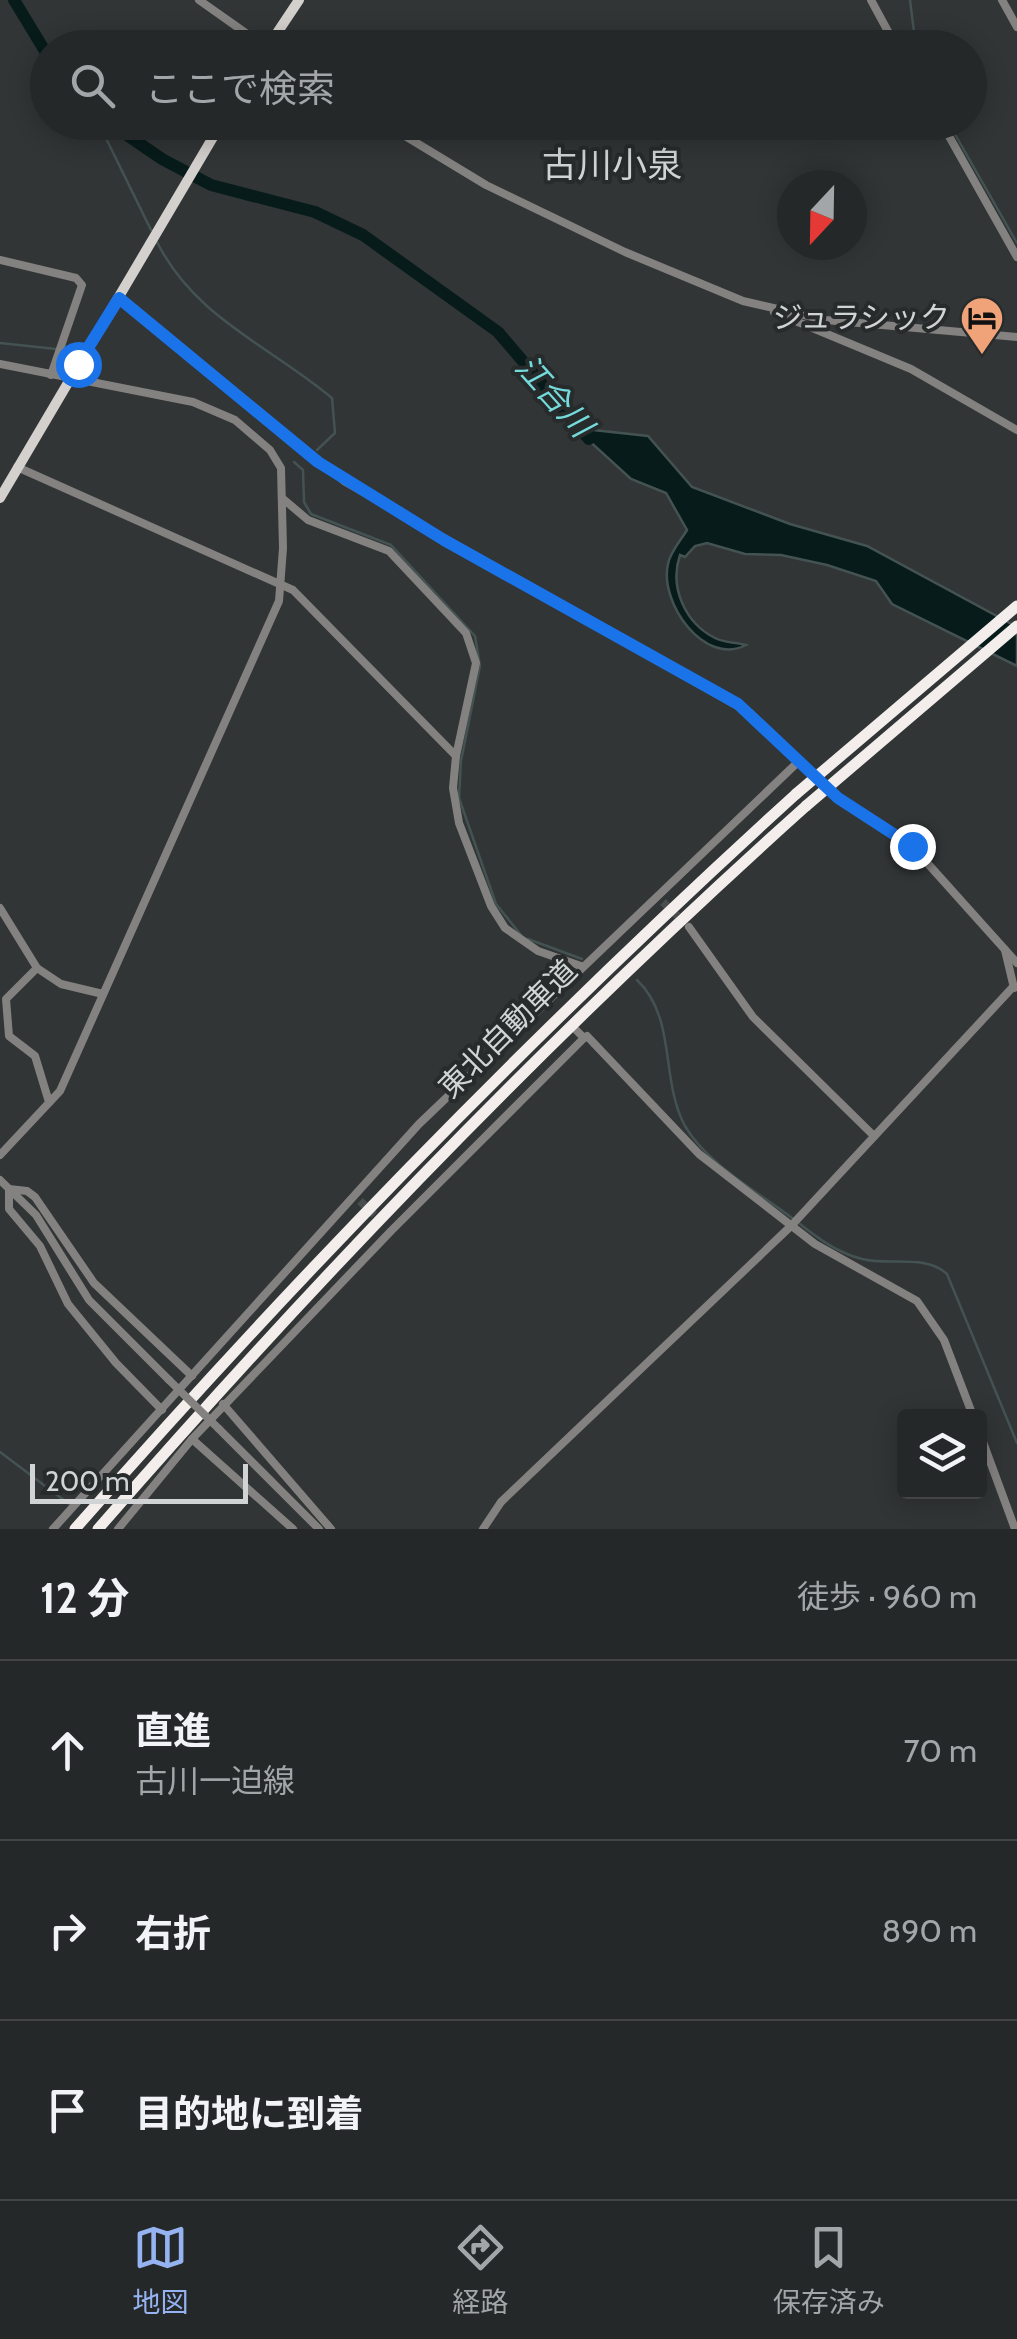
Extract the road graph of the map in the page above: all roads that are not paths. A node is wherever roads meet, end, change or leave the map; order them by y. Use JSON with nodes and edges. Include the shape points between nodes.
{"nodes":[{"id":1,"x":199,"y":0,"type":"edge"},
{"id":2,"x":299,"y":0,"type":"edge"},
{"id":3,"x":871,"y":0,"type":"edge"},
{"id":4,"x":1002,"y":0,"type":"edge"},
{"id":5,"x":1017,"y":27,"type":"edge"},
{"id":6,"x":242,"y":30,"type":"edge"},
{"id":7,"x":279,"y":30,"type":"edge"},
{"id":8,"x":887,"y":30,"type":"edge"},
{"id":9,"x":211,"y":140,"type":"edge"},
{"id":10,"x":412,"y":140,"type":"edge"},
{"id":11,"x":951,"y":140,"type":"edge"},
{"id":12,"x":1017,"y":257,"type":"edge"},
{"id":13,"x":0,"y":260,"type":"edge"},
{"id":14,"x":120,"y":296,"type":"junction"},
{"id":15,"x":743,"y":301,"type":"junction"},
{"id":16,"x":1017,"y":336,"type":"edge"},
{"id":17,"x":0,"y":364,"type":"edge"},
{"id":18,"x":51,"y":375,"type":"junction"},
{"id":19,"x":68,"y":379,"type":"junction"},
{"id":20,"x":1017,"y":430,"type":"edge"},
{"id":21,"x":18,"y":467,"type":"junction"},
{"id":22,"x":0,"y":498,"type":"edge"},
{"id":23,"x":282,"y":498,"type":"junction"},
{"id":24,"x":281,"y":583,"type":"junction"},
{"id":25,"x":1017,"y":606,"type":"edge"},
{"id":26,"x":1017,"y":626,"type":"edge"},
{"id":27,"x":456,"y":756,"type":"junction"},
{"id":28,"x":799,"y":761,"type":"junction"},
{"id":29,"x":656,"y":894,"type":"junction"},
{"id":30,"x":663,"y":902,"type":"tunnel mouth"},
{"id":31,"x":0,"y":908,"type":"edge"},
{"id":32,"x":689,"y":926,"type":"tunnel mouth"},
{"id":33,"x":1005,"y":950,"type":"junction"},
{"id":34,"x":1017,"y":963,"type":"edge"},
{"id":35,"x":581,"y":966,"type":"junction"},
{"id":36,"x":36,"y":968,"type":"junction"},
{"id":37,"x":1014,"y":989,"type":"edge"},
{"id":38,"x":103,"y":994,"type":"junction"},
{"id":39,"x":3,"y":1022,"type":"edge"},
{"id":40,"x":576,"y":1030,"type":"dead end"},
{"id":41,"x":584,"y":1038,"type":"junction"},
{"id":42,"x":49,"y":1102,"type":"junction"},
{"id":43,"x":874,"y":1136,"type":"junction"},
{"id":44,"x":0,"y":1155,"type":"edge"},
{"id":45,"x":0,"y":1180,"type":"edge"},
{"id":46,"x":9,"y":1189,"type":"junction"},
{"id":47,"x":791,"y":1226,"type":"junction"},
{"id":48,"x":192,"y":1376,"type":"junction"},
{"id":49,"x":223,"y":1404,"type":"junction"},
{"id":50,"x":970,"y":1409,"type":"edge"},
{"id":51,"x":162,"y":1410,"type":"junction"},
{"id":52,"x":192,"y":1440,"type":"junction"},
{"id":53,"x":987,"y":1453,"type":"edge"},
{"id":54,"x":53,"y":1529,"type":"edge"},
{"id":55,"x":75,"y":1529,"type":"edge"},
{"id":56,"x":98,"y":1529,"type":"edge"},
{"id":57,"x":118,"y":1529,"type":"edge"},
{"id":58,"x":293,"y":1529,"type":"edge"},
{"id":59,"x":319,"y":1529,"type":"edge"},
{"id":60,"x":331,"y":1529,"type":"edge"},
{"id":61,"x":483,"y":1529,"type":"edge"},
{"id":62,"x":1015,"y":1529,"type":"edge"}],
"edges":[{"from":1,"to":6,"type":"street"},
{"from":2,"to":7,"type":"main road"},
{"from":3,"to":8,"type":"street"},
{"from":4,"to":5,"type":"street"},
{"from":9,"to":14,"type":"main road"},
{"from":10,"to":15,"type":"street","via":[[486,185]]},
{"from":11,"to":12,"type":"street"},
{"from":13,"to":18,"type":"street","via":[[82,285]]},
{"from":14,"to":19,"type":"main road"},
{"from":14,"to":28,"type":"street","via":[[344,480],[738,704]]},
{"from":15,"to":16,"type":"street","via":[[826,320]]},
{"from":15,"to":20,"type":"street","via":[[912,369]]},
{"from":17,"to":18,"type":"street"},
{"from":18,"to":19,"type":"street"},
{"from":19,"to":21,"type":"main road"},
{"from":19,"to":23,"type":"street","via":[[226,414],[278,461]]},
{"from":21,"to":22,"type":"main road"},
{"from":21,"to":24,"type":"street"},
{"from":23,"to":24,"type":"street"},
{"from":23,"to":27,"type":"street","via":[[308,520],[389,551],[466,632],[476,663]]},
{"from":24,"to":27,"type":"street"},
{"from":24,"to":38,"type":"street","via":[[279,601]]},
{"from":25,"to":55,"type":"highway","name":"東北自動車道","bridge":true,"via":[[796,794],[594,980],[278,1300]]},
{"from":26,"to":56,"type":"highway","name":"東北自動車道","bridge":true,"via":[[806,806],[486,1108],[291,1312]]},
{"from":27,"to":35,"type":"street","via":[[459,822],[498,918],[527,945]]},
{"from":28,"to":29,"type":"street"},
{"from":28,"to":33,"type":"street","via":[[838,798],[912,846]]},
{"from":29,"to":30,"type":"street"},
{"from":29,"to":35,"type":"street"},
{"from":31,"to":36,"type":"street"},
{"from":32,"to":43,"type":"street","via":[[753,1016]]},
{"from":33,"to":34,"type":"street"},
{"from":33,"to":37,"type":"street"},
{"from":35,"to":48,"type":"street"},
{"from":36,"to":38,"type":"street","via":[[61,984]]},
{"from":36,"to":39,"type":"street","via":[[6,999]]},
{"from":37,"to":43,"type":"street"},
{"from":38,"to":42,"type":"street"},
{"from":39,"to":42,"type":"street","via":[[14,1043],[37,1060]]},
{"from":40,"to":41,"type":"street"},
{"from":41,"to":47,"type":"street","via":[[699,1154]]},
{"from":41,"to":49,"type":"street","via":[[387,1227]]},
{"from":42,"to":44,"type":"street"},
{"from":43,"to":47,"type":"street"},
{"from":45,"to":46,"type":"street"},
{"from":46,"to":48,"type":"street","via":[[35,1197],[94,1283]]},
{"from":46,"to":51,"type":"street","via":[[10,1209],[40,1246],[68,1304]]},
{"from":46,"to":59,"type":"street","bridge":true,"via":[[36,1214],[89,1300]]},
{"from":47,"to":50,"type":"street","via":[[916,1301],[944,1340]]},
{"from":47,"to":61,"type":"street","via":[[502,1502]]},
{"from":48,"to":51,"type":"street"},
{"from":49,"to":52,"type":"street"},
{"from":49,"to":60,"type":"street"},
{"from":51,"to":54,"type":"street"},
{"from":52,"to":57,"type":"street"},
{"from":52,"to":58,"type":"street"},
{"from":53,"to":62,"type":"street"}]}
